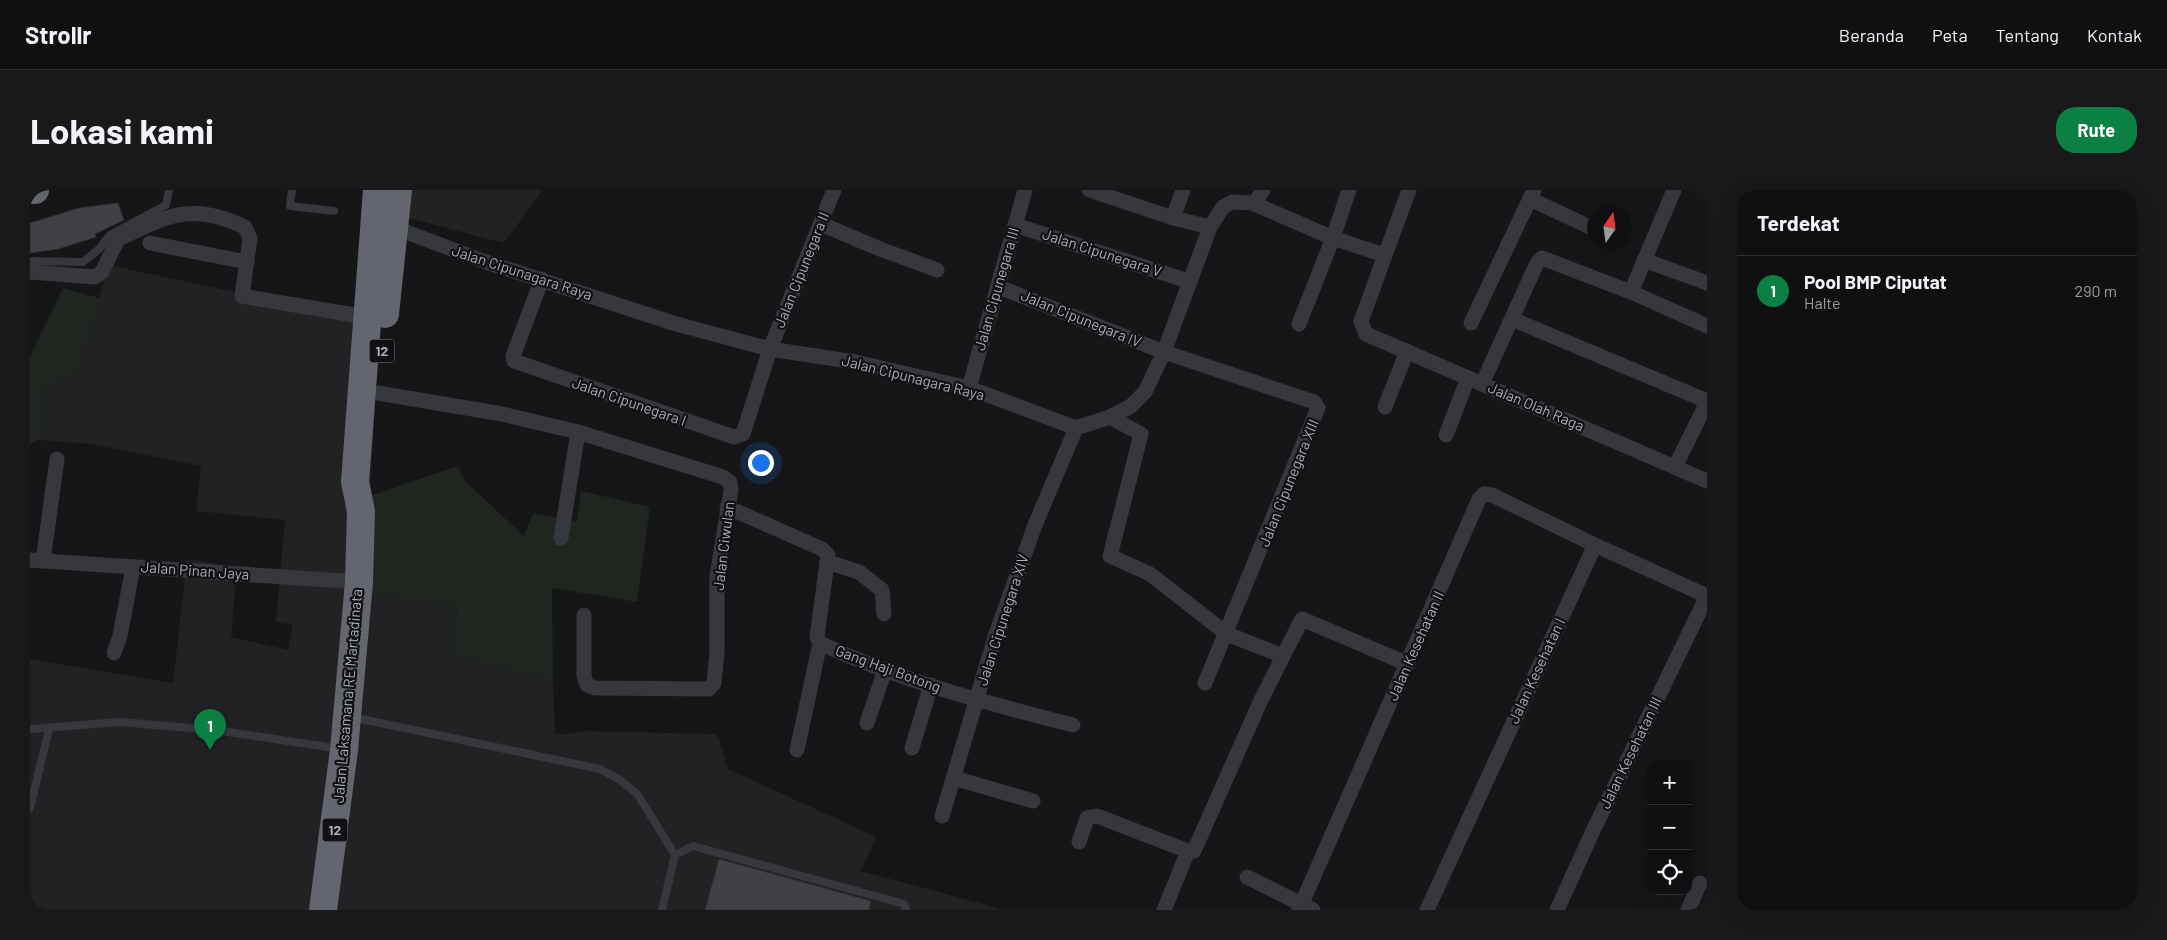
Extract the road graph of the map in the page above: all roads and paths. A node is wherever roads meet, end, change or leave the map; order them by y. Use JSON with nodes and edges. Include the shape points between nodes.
{"nodes":[{"id":1,"x":30,"y":190,"type":"edge"},
{"id":2,"x":35,"y":190,"type":"edge"},
{"id":3,"x":176,"y":190,"type":"edge"},
{"id":4,"x":292,"y":190,"type":"edge"},
{"id":5,"x":367,"y":190,"type":"edge"},
{"id":6,"x":377,"y":190,"type":"edge"},
{"id":7,"x":398,"y":190,"type":"edge"},
{"id":8,"x":834,"y":190,"type":"edge"},
{"id":9,"x":1025,"y":190,"type":"edge"},
{"id":10,"x":1089,"y":190,"type":"edge"},
{"id":11,"x":1183,"y":190,"type":"edge"},
{"id":12,"x":1263,"y":190,"type":"edge"},
{"id":13,"x":1349,"y":190,"type":"edge"},
{"id":14,"x":1408,"y":190,"type":"edge"},
{"id":15,"x":1674,"y":190,"type":"edge"},
{"id":16,"x":168,"y":192,"type":"edge"},
{"id":17,"x":1532,"y":194,"type":"edge"},
{"id":18,"x":1252,"y":202,"type":"junction"},
{"id":19,"x":334,"y":211,"type":"dead end"},
{"id":20,"x":1173,"y":218,"type":"junction"},
{"id":21,"x":821,"y":224,"type":"junction"},
{"id":22,"x":384,"y":225,"type":"junction"},
{"id":23,"x":1015,"y":225,"type":"junction"},
{"id":24,"x":1587,"y":225,"type":"edge"},
{"id":25,"x":1210,"y":227,"type":"junction"},
{"id":26,"x":1333,"y":238,"type":"junction"},
{"id":27,"x":150,"y":243,"type":"dead end"},
{"id":28,"x":1384,"y":255,"type":"junction"},
{"id":29,"x":1644,"y":260,"type":"junction"},
{"id":30,"x":30,"y":261,"type":"edge"},
{"id":31,"x":247,"y":262,"type":"junction"},
{"id":32,"x":937,"y":270,"type":"dead end"},
{"id":33,"x":30,"y":272,"type":"edge"},
{"id":34,"x":542,"y":279,"type":"junction"},
{"id":35,"x":1188,"y":281,"type":"junction"},
{"id":36,"x":1707,"y":283,"type":"edge"},
{"id":37,"x":999,"y":287,"type":"junction"},
{"id":38,"x":1631,"y":292,"type":"junction"},
{"id":39,"x":366,"y":318,"type":"junction"},
{"id":40,"x":1512,"y":319,"type":"junction"},
{"id":41,"x":1471,"y":323,"type":"dead end"},
{"id":42,"x":1299,"y":324,"type":"dead end"},
{"id":43,"x":1707,"y":326,"type":"edge"},
{"id":44,"x":770,"y":349,"type":"junction"},
{"id":45,"x":1407,"y":351,"type":"junction"},
{"id":46,"x":1164,"y":352,"type":"junction"},
{"id":47,"x":1475,"y":381,"type":"junction"},
{"id":48,"x":969,"y":388,"type":"junction"},
{"id":49,"x":378,"y":393,"type":"junction"},
{"id":50,"x":1707,"y":401,"type":"edge"},
{"id":51,"x":1385,"y":407,"type":"dead end"},
{"id":52,"x":1110,"y":417,"type":"junction"},
{"id":53,"x":1076,"y":428,"type":"junction"},
{"id":54,"x":578,"y":432,"type":"junction"},
{"id":55,"x":1446,"y":435,"type":"dead end"},
{"id":56,"x":57,"y":460,"type":"dead end"},
{"id":57,"x":1675,"y":467,"type":"junction"},
{"id":58,"x":1707,"y":481,"type":"edge"},
{"id":59,"x":727,"y":507,"type":"junction"},
{"id":60,"x":362,"y":511,"type":"junction"},
{"id":61,"x":561,"y":538,"type":"dead end"},
{"id":62,"x":1595,"y":545,"type":"junction"},
{"id":63,"x":36,"y":561,"type":"edge"},
{"id":64,"x":827,"y":562,"type":"junction"},
{"id":65,"x":133,"y":567,"type":"junction"},
{"id":66,"x":359,"y":582,"type":"junction"},
{"id":67,"x":1707,"y":596,"type":"edge"},
{"id":68,"x":584,"y":614,"type":"dead end"},
{"id":69,"x":884,"y":614,"type":"dead end"},
{"id":70,"x":1227,"y":634,"type":"junction"},
{"id":71,"x":820,"y":643,"type":"junction"},
{"id":72,"x":114,"y":654,"type":"dead end"},
{"id":73,"x":1283,"y":656,"type":"junction"},
{"id":74,"x":1408,"y":664,"type":"junction"},
{"id":75,"x":885,"y":670,"type":"junction"},
{"id":76,"x":1205,"y":683,"type":"dead end"},
{"id":77,"x":931,"y":685,"type":"junction"},
{"id":78,"x":977,"y":700,"type":"junction"},
{"id":79,"x":347,"y":716,"type":"junction"},
{"id":80,"x":867,"y":723,"type":"dead end"},
{"id":81,"x":1073,"y":725,"type":"dead end"},
{"id":82,"x":48,"y":729,"type":"junction"},
{"id":83,"x":30,"y":730,"type":"edge"},
{"id":84,"x":912,"y":748,"type":"dead end"},
{"id":85,"x":344,"y":750,"type":"junction"},
{"id":86,"x":797,"y":750,"type":"dead end"},
{"id":87,"x":954,"y":778,"type":"junction"},
{"id":88,"x":1033,"y":801,"type":"dead end"},
{"id":89,"x":30,"y":808,"type":"edge"},
{"id":90,"x":942,"y":816,"type":"dead end"},
{"id":91,"x":1079,"y":842,"type":"dead end"},
{"id":92,"x":1188,"y":851,"type":"junction"},
{"id":93,"x":675,"y":855,"type":"junction"},
{"id":94,"x":1247,"y":878,"type":"dead end"},
{"id":95,"x":1700,"y":883,"type":"dead end"},
{"id":96,"x":1305,"y":908,"type":"edge"},
{"id":97,"x":323,"y":910,"type":"edge"},
{"id":98,"x":662,"y":910,"type":"edge"},
{"id":99,"x":906,"y":910,"type":"edge"},
{"id":100,"x":1164,"y":910,"type":"edge"},
{"id":101,"x":1427,"y":910,"type":"edge"},
{"id":102,"x":1557,"y":910,"type":"edge"},
{"id":103,"x":1688,"y":910,"type":"edge"}],
"edges":[{"from":1,"to":2,"type":"highway"},
{"from":3,"to":16,"type":"lane"},
{"from":4,"to":19,"type":"lane","via":[[290,206]]},
{"from":5,"to":22,"type":"highway"},
{"from":6,"to":22,"type":"highway","name":"Jalan Laksamana RE Martadinata","number":"12"},
{"from":7,"to":22,"type":"highway","name":"Jalan Laksamana RE Martadinata","number":"12"},
{"from":8,"to":21,"type":"street","name":"Jalan Cipunegara II"},
{"from":9,"to":23,"type":"street","name":"Jalan Cipunegara III"},
{"from":10,"to":20,"type":"street"},
{"from":11,"to":20,"type":"street"},
{"from":12,"to":18,"type":"street","via":[[1261,196]]},
{"from":13,"to":26,"type":"street"},
{"from":14,"to":28,"type":"street"},
{"from":15,"to":29,"type":"street"},
{"from":16,"to":30,"type":"lane","via":[[166,205],[110,235],[83,262]]},
{"from":17,"to":24,"type":"street"},
{"from":17,"to":41,"type":"street"},
{"from":18,"to":25,"type":"street","via":[[1232,202],[1222,207]]},
{"from":18,"to":26,"type":"street"},
{"from":20,"to":25,"type":"street"},
{"from":21,"to":32,"type":"street"},
{"from":21,"to":44,"type":"street","name":"Jalan Cipunegara II"},
{"from":22,"to":34,"type":"street","name":"Jalan Cipunagara Raya"},
{"from":22,"to":39,"type":"highway","name":"Jalan Laksamana RE Martadinata","number":"12"},
{"from":22,"to":49,"type":"highway","name":"Jalan Laksamana RE Martadinata","number":"12"},
{"from":23,"to":35,"type":"street","name":"Jalan Cipunegara V"},
{"from":23,"to":37,"type":"street","name":"Jalan Cipunegara III"},
{"from":25,"to":35,"type":"street"},
{"from":26,"to":28,"type":"street"},
{"from":26,"to":42,"type":"street"},
{"from":27,"to":31,"type":"street"},
{"from":28,"to":45,"type":"street","name":"Jalan Olah Raga","via":[[1361,321],[1366,334]]},
{"from":29,"to":36,"type":"street"},
{"from":29,"to":38,"type":"street"},
{"from":31,"to":33,"type":"street","via":[[250,238],[245,227],[230,219],[199,212],[179,213],[118,239],[102,272],[95,277]]},
{"from":31,"to":39,"type":"street","via":[[242,296]]},
{"from":34,"to":44,"type":"street","name":"Jalan Cipunagara Raya","via":[[673,323]]},
{"from":34,"to":44,"type":"street","name":"Jalan Cipunegara I","via":[[513,356],[514,361],[734,437],[744,434]]},
{"from":35,"to":46,"type":"street"},
{"from":37,"to":46,"type":"street","name":"Jalan Cipunegara IV"},
{"from":37,"to":48,"type":"street","name":"Jalan Cipunegara III"},
{"from":38,"to":40,"type":"street","via":[[1542,258]]},
{"from":38,"to":43,"type":"street"},
{"from":39,"to":60,"type":"highway","name":"Jalan Laksamana RE Martadinata","number":"12","via":[[355,482]]},
{"from":40,"to":47,"type":"street"},
{"from":40,"to":50,"type":"street"},
{"from":44,"to":48,"type":"street","name":"Jalan Cipunagara Raya","via":[[855,362]]},
{"from":45,"to":47,"type":"street","name":"Jalan Olah Raga"},
{"from":45,"to":51,"type":"street"},
{"from":46,"to":52,"type":"street","via":[[1145,392],[1131,406]]},
{"from":46,"to":70,"type":"street","name":"Jalan Cipunegara XIII","via":[[1314,402],[1318,408]]},
{"from":47,"to":55,"type":"street"},
{"from":47,"to":57,"type":"street","name":"Jalan Olah Raga"},
{"from":48,"to":53,"type":"street","name":"Jalan Cipunagara Raya"},
{"from":49,"to":54,"type":"street","name":"Jalan Ciwulan","via":[[502,414]]},
{"from":49,"to":60,"type":"highway","name":"Jalan Laksamana RE Martadinata","number":"12","via":[[369,486]]},
{"from":50,"to":57,"type":"street"},
{"from":52,"to":53,"type":"street"},
{"from":52,"to":70,"type":"street","via":[[1141,434],[1110,556],[1150,574]]},
{"from":53,"to":78,"type":"street","name":"Jalan Cipunegara XIV","via":[[1035,525],[996,634]]},
{"from":54,"to":59,"type":"street","name":"Jalan Ciwulan","via":[[723,477],[730,482]]},
{"from":54,"to":61,"type":"street"},
{"from":56,"to":63,"type":"street"},
{"from":57,"to":58,"type":"street","name":"Jalan Olah Raga"},
{"from":59,"to":64,"type":"street","via":[[822,549],[828,555]]},
{"from":59,"to":68,"type":"street","name":"Jalan Ciwulan","via":[[717,576],[714,683],[709,689],[595,688],[587,685],[584,676]]},
{"from":60,"to":66,"type":"highway","name":"Jalan Laksamana RE Martadinata","number":"12"},
{"from":62,"to":67,"type":"street"},
{"from":62,"to":74,"type":"street","name":"Jalan Kesehatan II","via":[[1484,494]]},
{"from":62,"to":101,"type":"street","name":"Jalan Kesehatan I"},
{"from":63,"to":65,"type":"street","name":"Jalan Pinan Jaya"},
{"from":64,"to":69,"type":"street","via":[[859,572],[882,590]]},
{"from":64,"to":71,"type":"street","name":"Gang Haji Botong","via":[[817,637]]},
{"from":65,"to":66,"type":"street","name":"Jalan Pinan Jaya"},
{"from":65,"to":72,"type":"street"},
{"from":66,"to":79,"type":"highway","name":"Jalan Laksamana RE Martadinata","number":"12"},
{"from":67,"to":102,"type":"street","name":"Jalan Kesehatan III"},
{"from":70,"to":73,"type":"street"},
{"from":70,"to":76,"type":"street","name":"Jalan Cipunegara XIII"},
{"from":71,"to":75,"type":"street","name":"Gang Haji Botong"},
{"from":71,"to":86,"type":"street"},
{"from":73,"to":74,"type":"street","via":[[1302,619]]},
{"from":73,"to":92,"type":"street","via":[[1194,851]]},
{"from":74,"to":96,"type":"street","name":"Jalan Kesehatan II"},
{"from":75,"to":77,"type":"street","name":"Gang Haji Botong"},
{"from":75,"to":80,"type":"street"},
{"from":77,"to":78,"type":"street","name":"Gang Haji Botong"},
{"from":77,"to":84,"type":"street"},
{"from":78,"to":81,"type":"street","name":"Gang Haji Botong"},
{"from":78,"to":87,"type":"street","name":"Jalan Cipunegara XIV"},
{"from":79,"to":85,"type":"highway","name":"Jalan Laksamana RE Martadinata","number":"12"},
{"from":79,"to":93,"type":"lane","via":[[600,769],[638,795]]},
{"from":82,"to":83,"type":"lane"},
{"from":82,"to":85,"type":"lane","via":[[120,722],[215,730]]},
{"from":82,"to":89,"type":"lane"},
{"from":85,"to":97,"type":"highway","name":"Jalan Laksamana RE Martadinata","number":"12"},
{"from":87,"to":88,"type":"street"},
{"from":87,"to":90,"type":"street","name":"Jalan Cipunegara XIV"},
{"from":91,"to":92,"type":"street","via":[[1087,818],[1097,816]]},
{"from":92,"to":100,"type":"street"},
{"from":93,"to":98,"type":"lane"},
{"from":93,"to":99,"type":"lane","via":[[697,846],[904,904]]},
{"from":94,"to":96,"type":"street"},
{"from":95,"to":103,"type":"street"}]}
